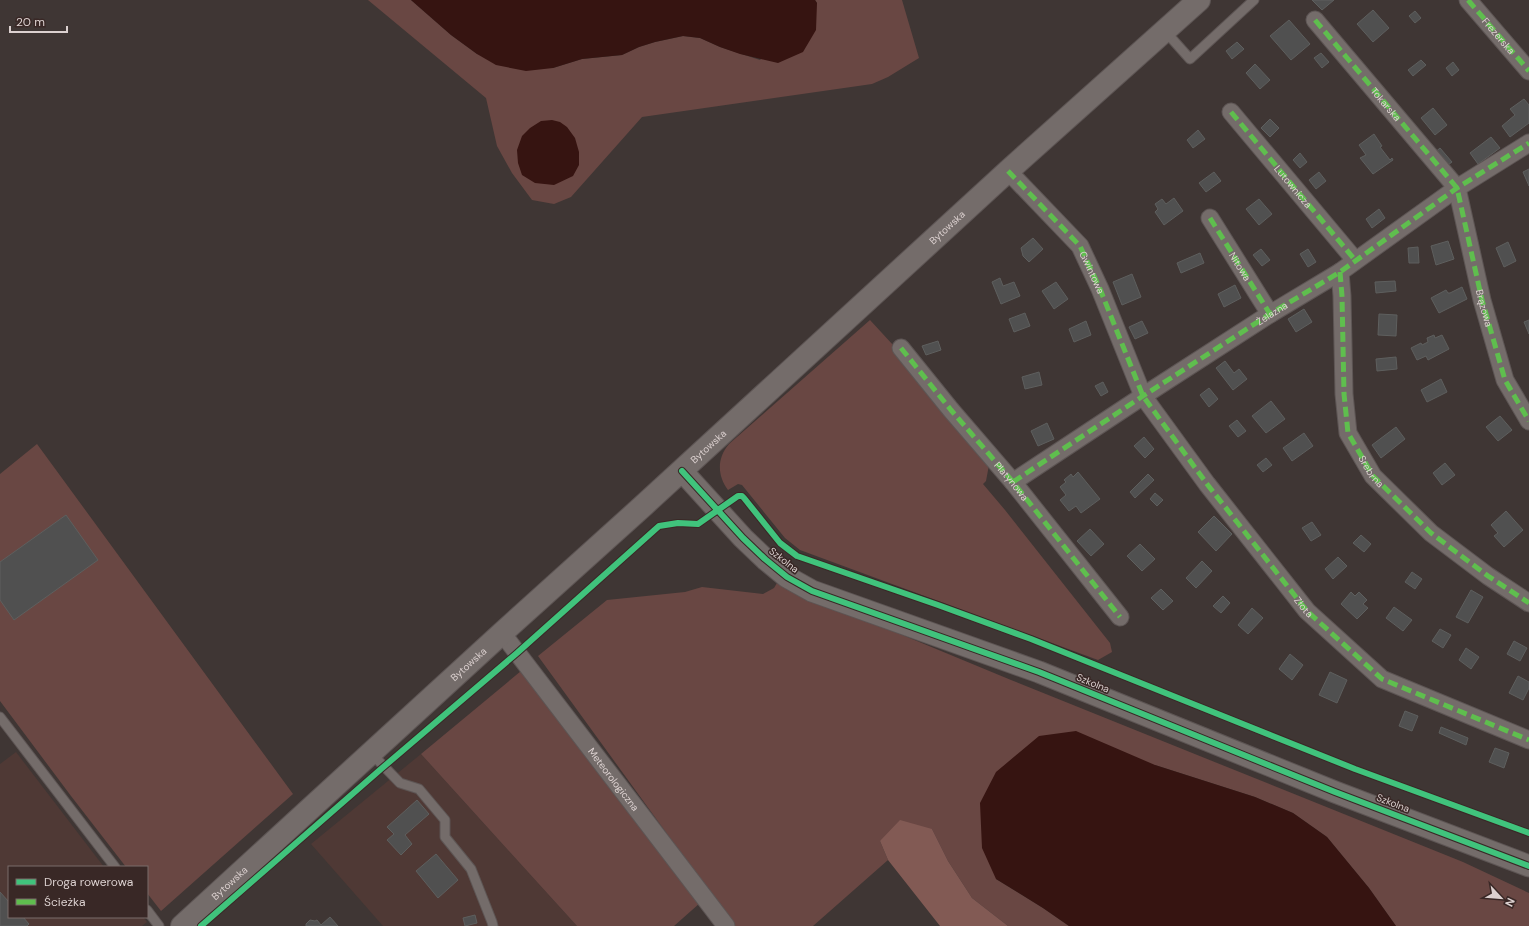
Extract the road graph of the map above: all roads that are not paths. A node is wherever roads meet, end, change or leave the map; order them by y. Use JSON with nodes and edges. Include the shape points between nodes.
{"nodes":[{"id":1,"x":1199,"y":0,"type":"edge"},
{"id":2,"x":1254,"y":0,"type":"edge"},
{"id":3,"x":1468,"y":0,"type":"edge"},
{"id":4,"x":1315,"y":20,"type":"dead end"},
{"id":5,"x":1165,"y":31,"type":"junction"},
{"id":6,"x":1529,"y":71,"type":"edge"},
{"id":7,"x":1231,"y":112,"type":"dead end"},
{"id":8,"x":1529,"y":143,"type":"edge"},
{"id":9,"x":1008,"y":171,"type":"junction"},
{"id":10,"x":1457,"y":188,"type":"junction"},
{"id":11,"x":1210,"y":218,"type":"dead end"},
{"id":12,"x":1355,"y":260,"type":"junction"},
{"id":13,"x":1340,"y":272,"type":"junction"},
{"id":14,"x":1270,"y":314,"type":"junction"},
{"id":15,"x":901,"y":348,"type":"dead end"},
{"id":16,"x":1143,"y":396,"type":"junction"},
{"id":17,"x":1529,"y":421,"type":"edge"},
{"id":18,"x":682,"y":471,"type":"junction"},
{"id":19,"x":1013,"y":482,"type":"junction"},
{"id":20,"x":1529,"y":603,"type":"edge"},
{"id":21,"x":1120,"y":617,"type":"dead end"},
{"id":22,"x":502,"y":633,"type":"junction"},
{"id":23,"x":0,"y":717,"type":"edge"},
{"id":24,"x":1529,"y":740,"type":"edge"},
{"id":25,"x":372,"y":753,"type":"junction"},
{"id":26,"x":113,"y":866,"type":"edge"},
{"id":27,"x":1529,"y":866,"type":"edge"},
{"id":28,"x":148,"y":911,"type":"edge"},
{"id":29,"x":160,"y":926,"type":"edge"},
{"id":30,"x":182,"y":926,"type":"edge"},
{"id":31,"x":493,"y":926,"type":"edge"},
{"id":32,"x":726,"y":926,"type":"edge"}],
"edges":[{"from":1,"to":5,"type":"main road","name":"Bytowska"},
{"from":2,"to":5,"type":"lane","via":[[1190,59]]},
{"from":3,"to":6,"type":"street","name":"Frezerska"},
{"from":4,"to":10,"type":"street","name":"Tokarska"},
{"from":5,"to":9,"type":"main road","name":"Bytowska"},
{"from":7,"to":12,"type":"street","name":"Lutownicza"},
{"from":8,"to":10,"type":"street","name":"Żelazna"},
{"from":9,"to":16,"type":"street","name":"Gwintowa","via":[[1080,246]]},
{"from":9,"to":18,"type":"main road","name":"Bytowska"},
{"from":10,"to":12,"type":"street","name":"Żelazna"},
{"from":10,"to":17,"type":"street","name":"Brązowa","via":[[1482,300],[1505,380]]},
{"from":11,"to":14,"type":"street","name":"Nitowa"},
{"from":12,"to":13,"type":"street","name":"Żelazna"},
{"from":13,"to":14,"type":"street","name":"Żelazna"},
{"from":13,"to":20,"type":"street","name":"Srebrna","via":[[1344,394],[1348,433],[1373,476],[1431,533]]},
{"from":14,"to":16,"type":"street","name":"Żelazna"},
{"from":15,"to":19,"type":"street","name":"Platynowa"},
{"from":16,"to":19,"type":"street","name":"Żelazna"},
{"from":16,"to":24,"type":"street","name":"Złota","via":[[1207,484],[1307,611],[1382,680]]},
{"from":18,"to":22,"type":"main road","name":"Bytowska"},
{"from":18,"to":27,"type":"street","name":"Szkolna","via":[[765,559],[787,577],[812,591],[1039,672],[1336,792]]},
{"from":19,"to":21,"type":"street","name":"Platynowa"},
{"from":22,"to":25,"type":"main road","name":"Bytowska"},
{"from":22,"to":32,"type":"street","name":"Meteorologiczna"},
{"from":23,"to":26,"type":"lane"},
{"from":25,"to":30,"type":"main road","name":"Bytowska"},
{"from":25,"to":31,"type":"lane","via":[[400,783],[419,789],[445,820],[445,837],[471,868]]},
{"from":28,"to":29,"type":"lane"}]}
